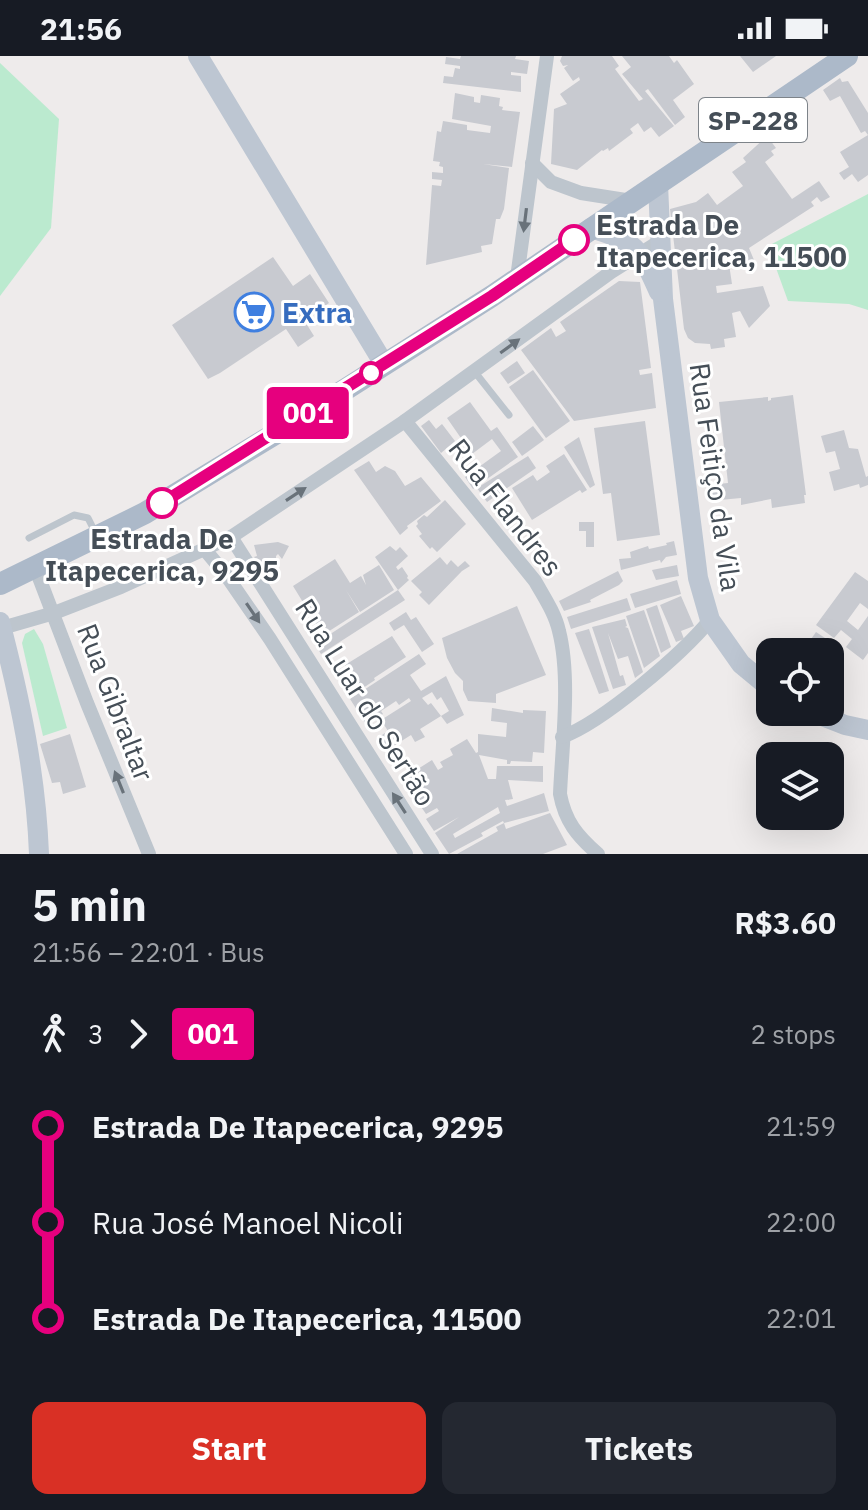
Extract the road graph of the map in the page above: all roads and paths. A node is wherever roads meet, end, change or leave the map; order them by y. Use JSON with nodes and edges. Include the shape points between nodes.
{"nodes":[{"id":1,"x":198,"y":56,"type":"edge"},
{"id":2,"x":547,"y":56,"type":"edge"},
{"id":3,"x":837,"y":59,"type":"edge"},
{"id":4,"x":532,"y":163,"type":"junction"},
{"id":5,"x":658,"y":184,"type":"junction"},
{"id":6,"x":632,"y":201,"type":"junction"},
{"id":7,"x":591,"y":228,"type":"junction"},
{"id":8,"x":662,"y":240,"type":"junction"},
{"id":9,"x":642,"y":252,"type":"junction"},
{"id":10,"x":517,"y":278,"type":"junction"},
{"id":11,"x":663,"y":299,"type":"junction"},
{"id":12,"x":384,"y":364,"type":"junction"},
{"id":13,"x":474,"y":371,"type":"junction"},
{"id":14,"x":509,"y":415,"type":"dead end"},
{"id":15,"x":405,"y":421,"type":"junction"},
{"id":16,"x":98,"y":537,"type":"junction"},
{"id":17,"x":231,"y":537,"type":"junction"},
{"id":18,"x":29,"y":538,"type":"dead end"},
{"id":19,"x":206,"y":551,"type":"junction"},
{"id":20,"x":35,"y":567,"type":"junction"},
{"id":21,"x":0,"y":584,"type":"edge"},
{"id":22,"x":54,"y":613,"type":"junction"},
{"id":23,"x":710,"y":620,"type":"junction"},
{"id":24,"x":1,"y":625,"type":"edge"},
{"id":25,"x":314,"y":669,"type":"junction"},
{"id":26,"x":756,"y":676,"type":"edge"},
{"id":27,"x":298,"y":683,"type":"junction"},
{"id":28,"x":844,"y":725,"type":"edge"},
{"id":29,"x":868,"y":730,"type":"edge"},
{"id":30,"x":562,"y":737,"type":"junction"},
{"id":31,"x":39,"y":854,"type":"edge"},
{"id":32,"x":149,"y":854,"type":"edge"},
{"id":33,"x":406,"y":854,"type":"edge"},
{"id":34,"x":432,"y":854,"type":"edge"},
{"id":35,"x":598,"y":854,"type":"edge"}],
"edges":[{"from":1,"to":12,"type":"street"},
{"from":2,"to":4,"type":"street"},
{"from":3,"to":5,"type":"main road","number":"SP-228"},
{"from":4,"to":6,"type":"street","via":[[561,186]]},
{"from":4,"to":10,"type":"street","one_way":true},
{"from":5,"to":6,"type":"main road","number":"SP-228"},
{"from":5,"to":8,"type":"street","name":"Rua Feitiço da Vila"},
{"from":6,"to":7,"type":"main road","number":"SP-228"},
{"from":7,"to":9,"type":"street"},
{"from":7,"to":10,"type":"main road","number":"SP-228"},
{"from":8,"to":9,"type":"street"},
{"from":8,"to":11,"type":"street","name":"Rua Feitiço da Vila"},
{"from":9,"to":11,"type":"street","name":"Rua Feitiço da Vila"},
{"from":13,"to":9,"type":"street","one_way":true},
{"from":10,"to":12,"type":"main road","number":"SP-228"},
{"from":11,"to":23,"type":"street","name":"Rua Feitiço da Vila","via":[[698,578]]},
{"from":12,"to":16,"type":"main road","number":"SP-228","via":[[175,496]]},
{"from":13,"to":14,"type":"lane"},
{"from":13,"to":15,"type":"street"},
{"from":17,"to":15,"type":"street","one_way":true},
{"from":15,"to":30,"type":"street","name":"Rua Flandres","via":[[535,581],[549,606],[563,653]]},
{"from":16,"to":18,"type":"lane","via":[[88,518],[74,515]]},
{"from":16,"to":20,"type":"main road","number":"SP-228"},
{"from":17,"to":19,"type":"street"},
{"from":17,"to":25,"type":"street","name":"Rua Luar do Sertão"},
{"from":19,"to":22,"type":"street"},
{"from":19,"to":27,"type":"street","name":"Rua Luar do Sertão","one_way":true},
{"from":20,"to":21,"type":"main road","number":"SP-228"},
{"from":20,"to":22,"type":"street","name":"Rua Gibraltar"},
{"from":22,"to":24,"type":"street"},
{"from":32,"to":22,"type":"street","name":"Rua Gibraltar","one_way":true},
{"from":23,"to":26,"type":"street","name":"Rua Feitiço da Vila"},
{"from":23,"to":30,"type":"street","via":[[611,707]]},
{"from":24,"to":31,"type":"street","via":[[30,754]]},
{"from":25,"to":27,"type":"street"},
{"from":34,"to":25,"type":"street","name":"Rua Luar do Sertão","one_way":true},
{"from":27,"to":33,"type":"street","name":"Rua Luar do Sertão"},
{"from":28,"to":29,"type":"street"},
{"from":30,"to":35,"type":"street","name":"Rua Flandres","via":[[563,813],[578,837]]}]}
